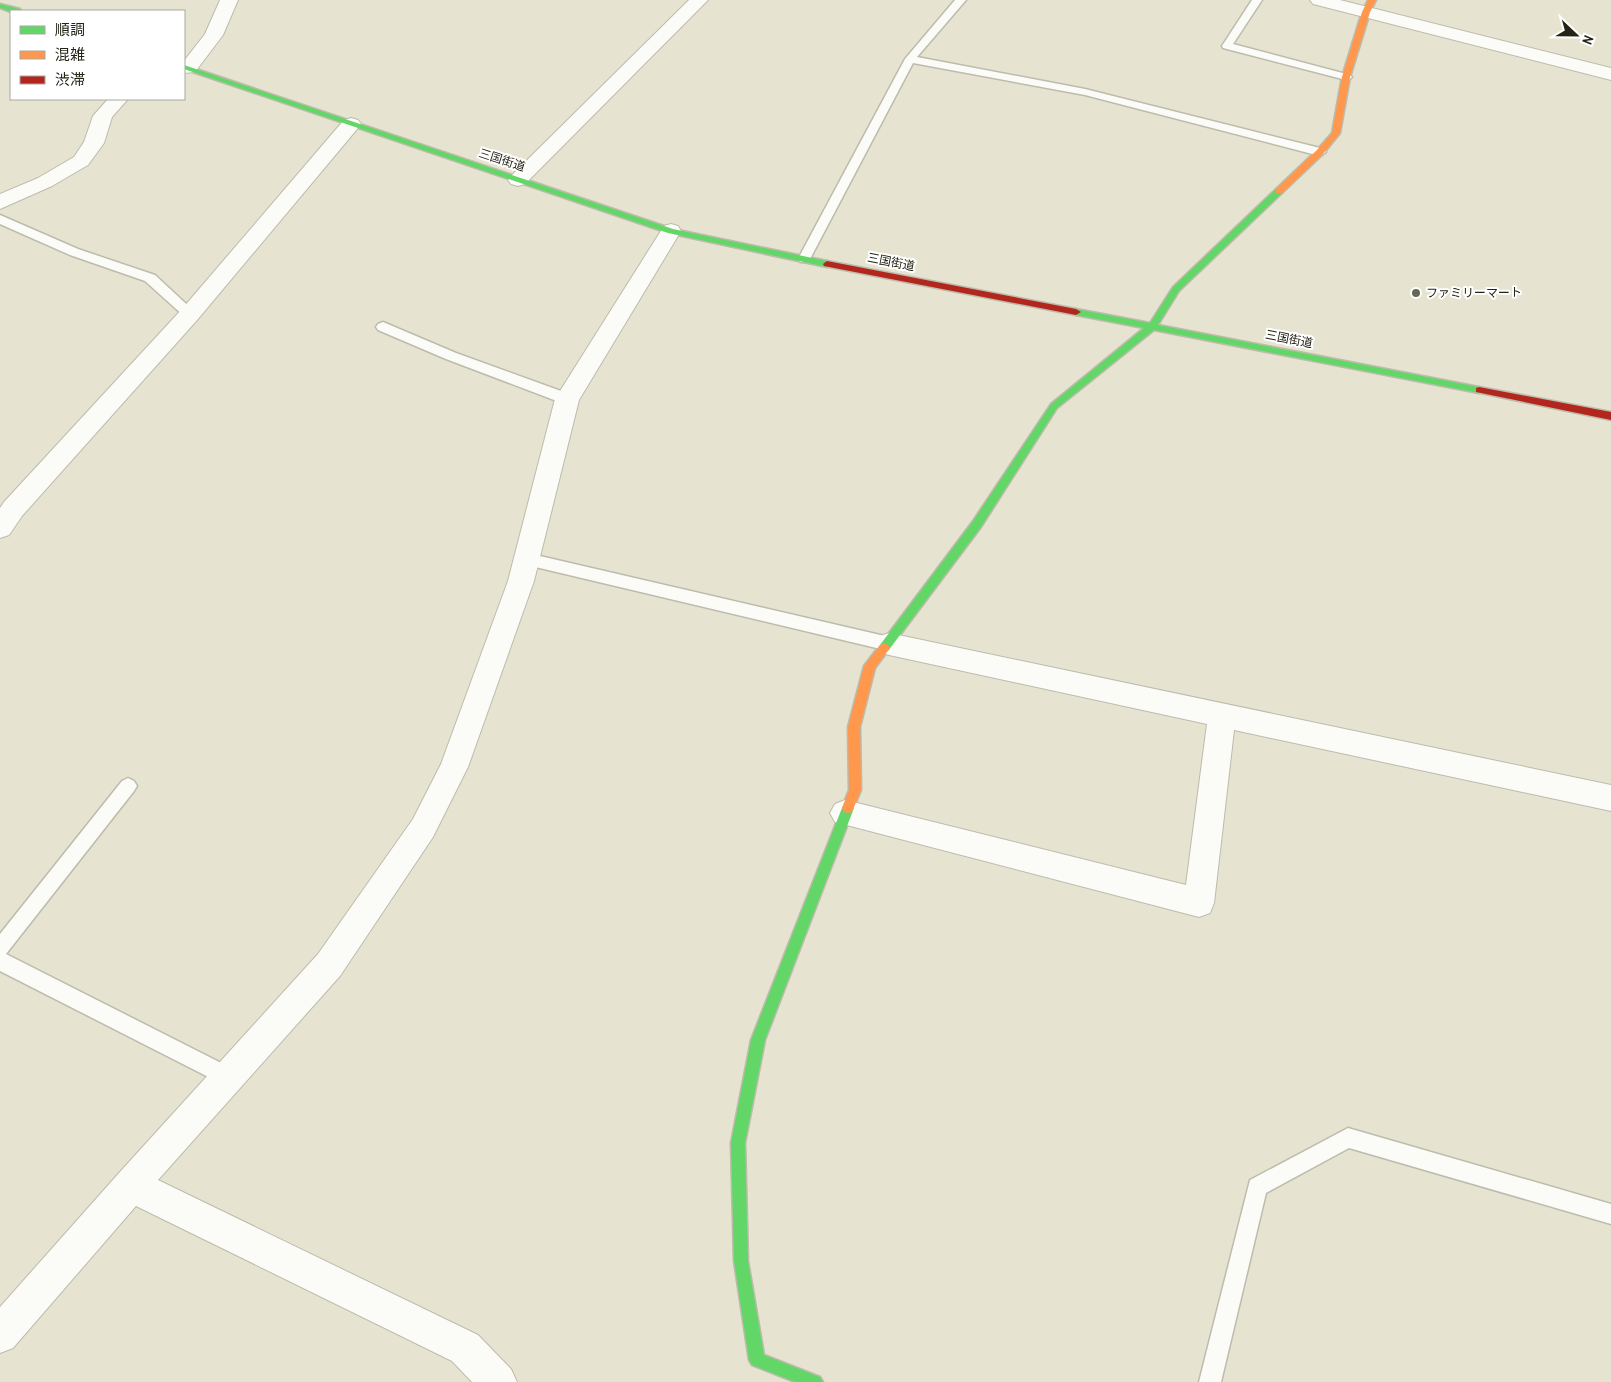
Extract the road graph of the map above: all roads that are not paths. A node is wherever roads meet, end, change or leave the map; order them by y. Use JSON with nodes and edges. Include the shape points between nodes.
{"nodes":[{"id":1,"x":229,"y":0,"type":"edge"},
{"id":2,"x":699,"y":0,"type":"edge"},
{"id":3,"x":961,"y":0,"type":"edge"},
{"id":4,"x":1257,"y":0,"type":"edge"},
{"id":5,"x":1319,"y":0,"type":"edge"},
{"id":6,"x":0,"y":6,"type":"edge"},
{"id":7,"x":1369,"y":6,"type":"edge"},
{"id":8,"x":14,"y":10,"type":"edge"},
{"id":9,"x":910,"y":59,"type":"junction"},
{"id":10,"x":186,"y":68,"type":"edge"},
{"id":11,"x":1611,"y":74,"type":"edge"},
{"id":12,"x":1346,"y":77,"type":"junction"},
{"id":13,"x":117,"y":100,"type":"edge"},
{"id":14,"x":351,"y":124,"type":"junction"},
{"id":15,"x":1320,"y":152,"type":"junction"},
{"id":16,"x":518,"y":180,"type":"junction"},
{"id":17,"x":0,"y":202,"type":"edge"},
{"id":18,"x":0,"y":219,"type":"edge"},
{"id":19,"x":671,"y":231,"type":"junction"},
{"id":20,"x":804,"y":259,"type":"junction"},
{"id":21,"x":190,"y":314,"type":"junction"},
{"id":22,"x":1153,"y":326,"type":"junction"},
{"id":23,"x":383,"y":327,"type":"dead end"},
{"id":24,"x":568,"y":399,"type":"junction"},
{"id":25,"x":1611,"y":416,"type":"edge"},
{"id":26,"x":0,"y":528,"type":"edge"},
{"id":27,"x":527,"y":558,"type":"junction"},
{"id":28,"x":889,"y":644,"type":"junction"},
{"id":29,"x":1222,"y":715,"type":"junction"},
{"id":30,"x":128,"y":786,"type":"dead end"},
{"id":31,"x":1611,"y":798,"type":"edge"},
{"id":32,"x":846,"y":814,"type":"junction"},
{"id":33,"x":0,"y":948,"type":"edge"},
{"id":34,"x":0,"y":961,"type":"edge"},
{"id":35,"x":228,"y":1077,"type":"junction"},
{"id":36,"x":131,"y":1185,"type":"junction"},
{"id":37,"x":1611,"y":1214,"type":"edge"},
{"id":38,"x":0,"y":1335,"type":"edge"},
{"id":39,"x":498,"y":1382,"type":"edge"},
{"id":40,"x":815,"y":1382,"type":"edge"},
{"id":41,"x":1210,"y":1382,"type":"edge"}],
"edges":[{"from":1,"to":10,"type":"street","via":[[214,35]]},
{"from":2,"to":16,"type":"street"},
{"from":3,"to":9,"type":"lane"},
{"from":4,"to":12,"type":"lane","via":[[1228,46]]},
{"from":5,"to":7,"type":"street"},
{"from":6,"to":8,"type":"street"},
{"from":7,"to":11,"type":"street"},
{"from":7,"to":12,"type":"street"},
{"from":9,"to":15,"type":"lane","via":[[1085,92]]},
{"from":9,"to":20,"type":"lane"},
{"from":10,"to":14,"type":"street","name":"三国街道"},
{"from":12,"to":15,"type":"street","via":[[1336,133]]},
{"from":13,"to":17,"type":"street","via":[[103,116],[94,143],[81,161]]},
{"from":14,"to":16,"type":"street","name":"三国街道"},
{"from":14,"to":21,"type":"street"},
{"from":15,"to":22,"type":"street","via":[[1176,289]]},
{"from":16,"to":19,"type":"street","name":"三国街道"},
{"from":18,"to":21,"type":"lane","via":[[74,252],[150,278]]},
{"from":19,"to":20,"type":"street","name":"三国街道"},
{"from":19,"to":24,"type":"street"},
{"from":20,"to":22,"type":"street","name":"三国街道"},
{"from":21,"to":26,"type":"street","via":[[13,509]]},
{"from":22,"to":25,"type":"street","name":"三国街道"},
{"from":22,"to":28,"type":"street","via":[[1054,406],[977,524]]},
{"from":23,"to":24,"type":"lane"},
{"from":24,"to":27,"type":"street"},
{"from":27,"to":28,"type":"lane"},
{"from":27,"to":35,"type":"street","via":[[454,767],[423,828],[329,965]]},
{"from":28,"to":29,"type":"street"},
{"from":28,"to":32,"type":"street","via":[[870,666],[854,727],[855,790]]},
{"from":29,"to":31,"type":"street"},
{"from":29,"to":32,"type":"street","via":[[1199,903]]},
{"from":30,"to":33,"type":"lane"},
{"from":32,"to":40,"type":"street","via":[[758,1040],[738,1143],[742,1261],[757,1360]]},
{"from":34,"to":35,"type":"lane"},
{"from":35,"to":36,"type":"street"},
{"from":36,"to":38,"type":"street"},
{"from":36,"to":39,"type":"street","via":[[466,1348]]},
{"from":37,"to":41,"type":"lane","via":[[1348,1138],[1257,1187]]}]}
